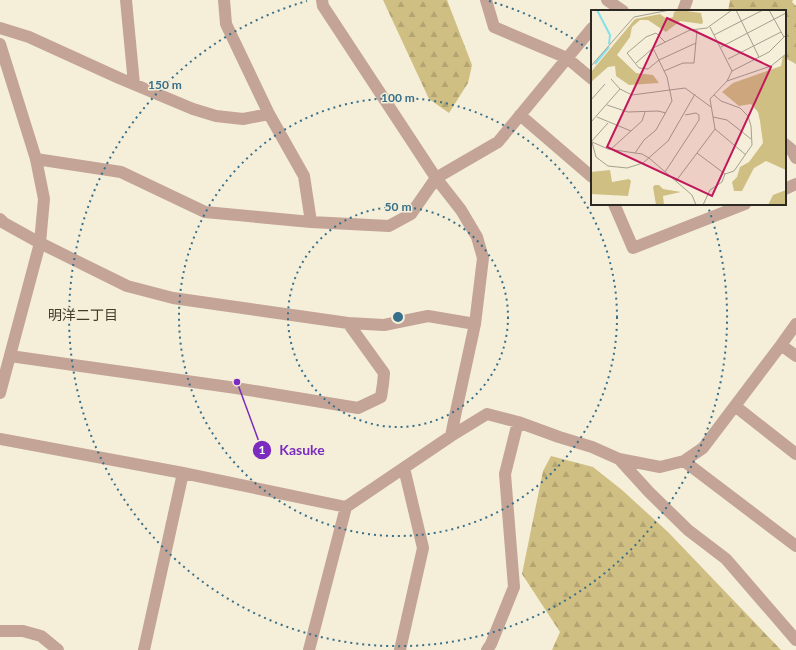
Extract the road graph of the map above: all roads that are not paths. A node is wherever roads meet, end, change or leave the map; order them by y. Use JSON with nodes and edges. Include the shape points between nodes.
{"nodes":[{"id":1,"x":126,"y":0,"type":"edge"},
{"id":2,"x":224,"y":0,"type":"edge"},
{"id":3,"x":322,"y":0,"type":"edge"},
{"id":4,"x":486,"y":0,"type":"edge"},
{"id":5,"x":687,"y":0,"type":"edge"},
{"id":6,"x":608,"y":5,"type":"edge"},
{"id":7,"x":620,"y":10,"type":"edge"},
{"id":8,"x":683,"y":10,"type":"edge"},
{"id":9,"x":0,"y":28,"type":"edge"},
{"id":10,"x":591,"y":29,"type":"edge"},
{"id":11,"x":0,"y":44,"type":"edge"},
{"id":12,"x":567,"y":58,"type":"junction"},
{"id":13,"x":591,"y":78,"type":"edge"},
{"id":14,"x":134,"y":84,"type":"junction"},
{"id":15,"x":269,"y":114,"type":"junction"},
{"id":16,"x":520,"y":115,"type":"junction"},
{"id":17,"x":786,"y":145,"type":"edge"},
{"id":18,"x":796,"y":158,"type":"edge"},
{"id":19,"x":36,"y":159,"type":"junction"},
{"id":20,"x":591,"y":176,"type":"edge"},
{"id":21,"x":436,"y":178,"type":"junction"},
{"id":22,"x":796,"y":184,"type":"edge"},
{"id":23,"x":786,"y":189,"type":"edge"},
{"id":24,"x":614,"y":205,"type":"edge"},
{"id":25,"x":741,"y":205,"type":"edge"},
{"id":26,"x":0,"y":219,"type":"edge"},
{"id":27,"x":311,"y":222,"type":"junction"},
{"id":28,"x":40,"y":243,"type":"junction"},
{"id":29,"x":348,"y":323,"type":"junction"},
{"id":30,"x":475,"y":324,"type":"junction"},
{"id":31,"x":796,"y":324,"type":"edge"},
{"id":32,"x":781,"y":345,"type":"junction"},
{"id":33,"x":10,"y":356,"type":"junction"},
{"id":34,"x":796,"y":356,"type":"edge"},
{"id":35,"x":0,"y":392,"type":"edge"},
{"id":36,"x":735,"y":406,"type":"junction"},
{"id":37,"x":518,"y":422,"type":"junction"},
{"id":38,"x":451,"y":436,"type":"junction"},
{"id":39,"x":0,"y":439,"type":"edge"},
{"id":40,"x":796,"y":454,"type":"edge"},
{"id":41,"x":619,"y":459,"type":"junction"},
{"id":42,"x":684,"y":461,"type":"junction"},
{"id":43,"x":404,"y":468,"type":"junction"},
{"id":44,"x":183,"y":473,"type":"junction"},
{"id":45,"x":346,"y":507,"type":"junction"},
{"id":46,"x":796,"y":546,"type":"edge"},
{"id":47,"x":0,"y":632,"type":"edge"},
{"id":48,"x":796,"y":640,"type":"edge"},
{"id":49,"x":58,"y":650,"type":"edge"},
{"id":50,"x":144,"y":650,"type":"edge"},
{"id":51,"x":309,"y":650,"type":"edge"},
{"id":52,"x":400,"y":650,"type":"edge"},
{"id":53,"x":487,"y":650,"type":"edge"}],
"edges":[{"from":1,"to":14,"type":"street"},
{"from":2,"to":15,"type":"street","via":[[226,24]]},
{"from":3,"to":21,"type":"street","via":[[323,6]]},
{"from":4,"to":12,"type":"street","via":[[494,27]]},
{"from":5,"to":8,"type":"street"},
{"from":6,"to":7,"type":"street"},
{"from":9,"to":14,"type":"street","via":[[29,37]]},
{"from":10,"to":12,"type":"street"},
{"from":11,"to":19,"type":"street"},
{"from":12,"to":13,"type":"street"},
{"from":12,"to":16,"type":"street"},
{"from":14,"to":15,"type":"street","via":[[216,116],[243,119]]},
{"from":15,"to":27,"type":"street","via":[[304,176]]},
{"from":16,"to":20,"type":"street"},
{"from":16,"to":21,"type":"street","via":[[498,142]]},
{"from":17,"to":18,"type":"street"},
{"from":19,"to":27,"type":"street","via":[[121,172],[205,212]]},
{"from":19,"to":28,"type":"street","via":[[44,199]]},
{"from":21,"to":27,"type":"street","via":[[411,214],[389,226]]},
{"from":21,"to":30,"type":"street","via":[[461,210],[477,237],[483,258]]},
{"from":22,"to":23,"type":"street"},
{"from":24,"to":25,"type":"street","via":[[632,248]]},
{"from":26,"to":28,"type":"street"},
{"from":28,"to":29,"type":"street","via":[[127,286],[173,298]]},
{"from":28,"to":33,"type":"street"},
{"from":29,"to":30,"type":"street","via":[[384,325],[428,316]]},
{"from":29,"to":33,"type":"street","via":[[384,373],[381,397],[358,408]]},
{"from":30,"to":38,"type":"street"},
{"from":31,"to":32,"type":"street"},
{"from":32,"to":34,"type":"street"},
{"from":32,"to":36,"type":"street"},
{"from":33,"to":35,"type":"street"},
{"from":36,"to":40,"type":"street"},
{"from":36,"to":42,"type":"street","via":[[703,448]]},
{"from":37,"to":38,"type":"street","via":[[487,414]]},
{"from":37,"to":41,"type":"street"},
{"from":37,"to":53,"type":"street","via":[[505,474],[514,588]]},
{"from":38,"to":43,"type":"street"},
{"from":39,"to":44,"type":"street"},
{"from":41,"to":42,"type":"street","via":[[660,467]]},
{"from":41,"to":48,"type":"street","via":[[688,530],[726,559]]},
{"from":42,"to":46,"type":"street"},
{"from":43,"to":45,"type":"street"},
{"from":43,"to":52,"type":"street","via":[[423,548]]},
{"from":44,"to":45,"type":"street"},
{"from":44,"to":50,"type":"street"},
{"from":45,"to":51,"type":"street"},
{"from":47,"to":49,"type":"street","via":[[23,631],[41,636]]}]}
